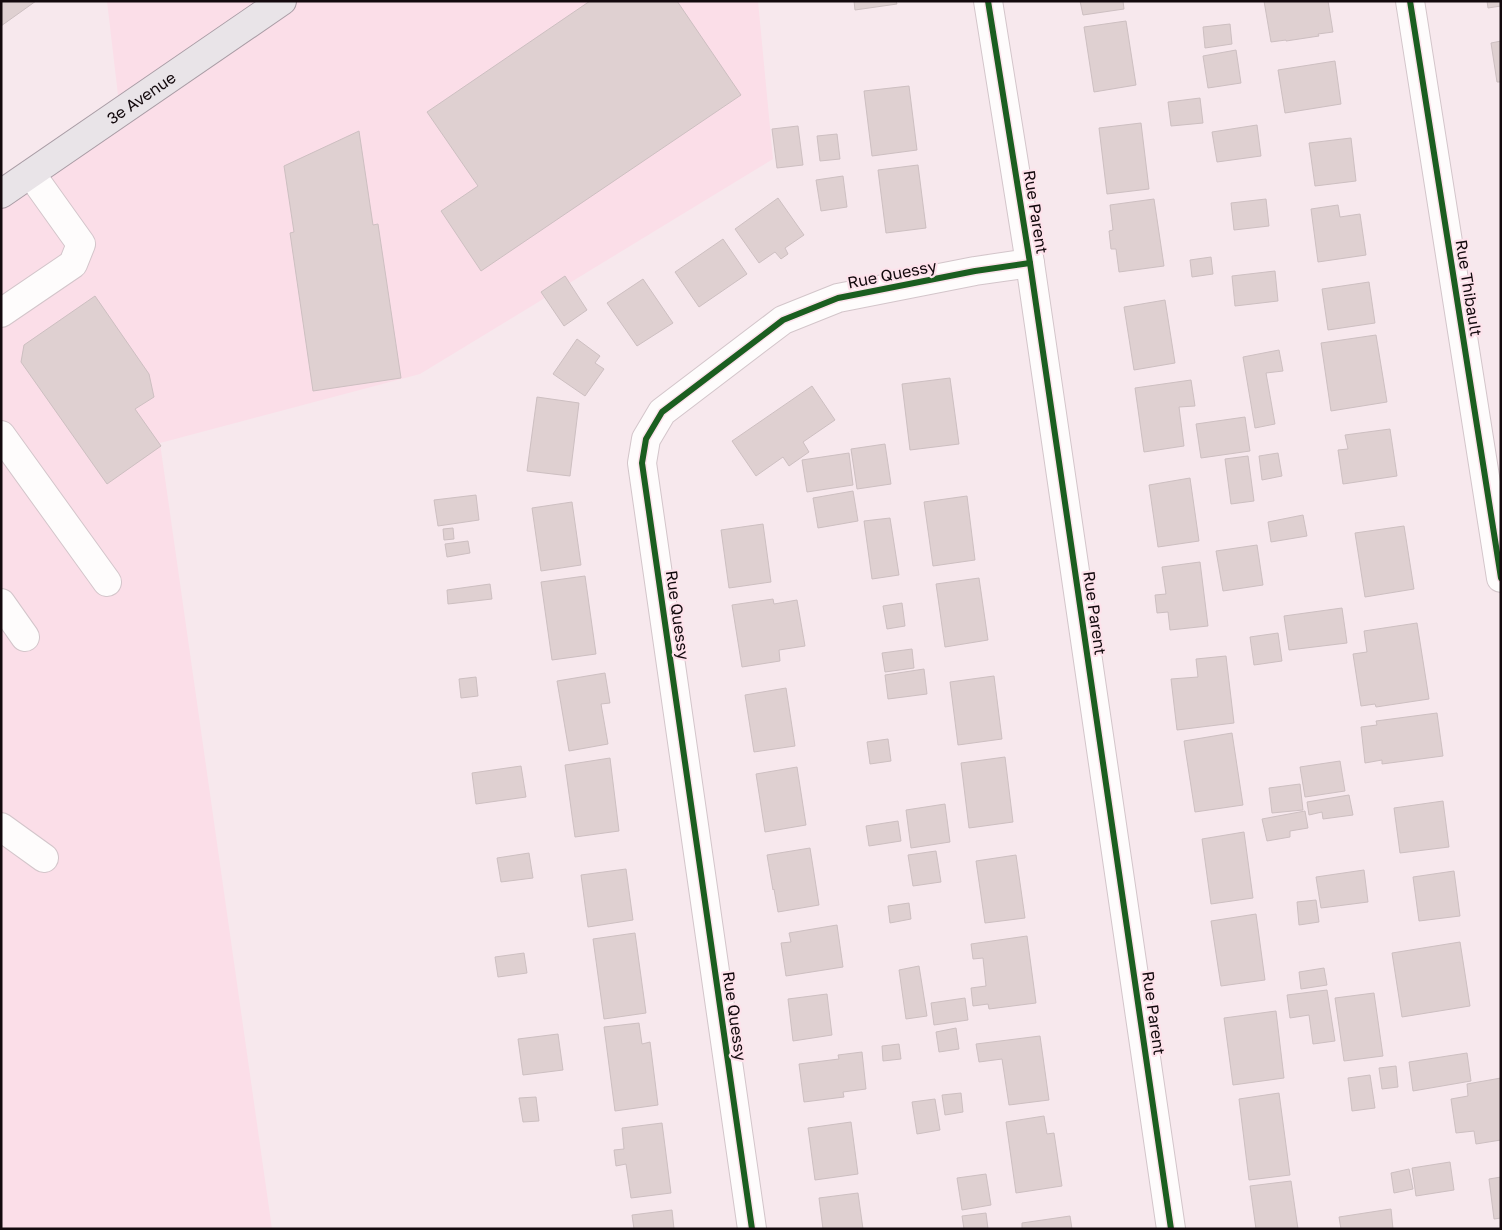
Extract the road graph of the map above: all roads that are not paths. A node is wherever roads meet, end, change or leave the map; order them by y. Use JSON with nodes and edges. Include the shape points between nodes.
{"nodes":[{"id":1,"x":282,"y":1,"type":"edge"},
{"id":2,"x":988,"y":1,"type":"edge"},
{"id":3,"x":1410,"y":1,"type":"edge"},
{"id":4,"x":31,"y":174,"type":"junction"},
{"id":5,"x":1,"y":194,"type":"edge"},
{"id":6,"x":1030,"y":263,"type":"junction"},
{"id":7,"x":1,"y":313,"type":"edge"},
{"id":8,"x":1,"y":435,"type":"edge"},
{"id":9,"x":1501,"y":578,"type":"edge"},
{"id":10,"x":107,"y":582,"type":"dead end"},
{"id":11,"x":1,"y":603,"type":"edge"},
{"id":12,"x":26,"y":637,"type":"dead end"},
{"id":13,"x":1,"y":827,"type":"edge"},
{"id":14,"x":44,"y":858,"type":"dead end"},
{"id":15,"x":752,"y":1229,"type":"edge"},
{"id":16,"x":1171,"y":1229,"type":"edge"}],
"edges":[{"from":1,"to":4,"type":"main road","name":"3e Avenue"},
{"from":2,"to":6,"type":"street","name":"Rue Parent"},
{"from":3,"to":9,"type":"street","name":"Rue Thibault"},
{"from":4,"to":5,"type":"main road","name":"3e Avenue"},
{"from":4,"to":7,"type":"street","via":[[81,244],[73,264]]},
{"from":6,"to":15,"type":"street","name":"Rue Quessy","via":[[838,298],[783,320],[662,412],[646,439],[642,464]]},
{"from":6,"to":16,"type":"street","name":"Rue Parent"},
{"from":8,"to":10,"type":"street"},
{"from":11,"to":12,"type":"street"},
{"from":13,"to":14,"type":"street"}]}
